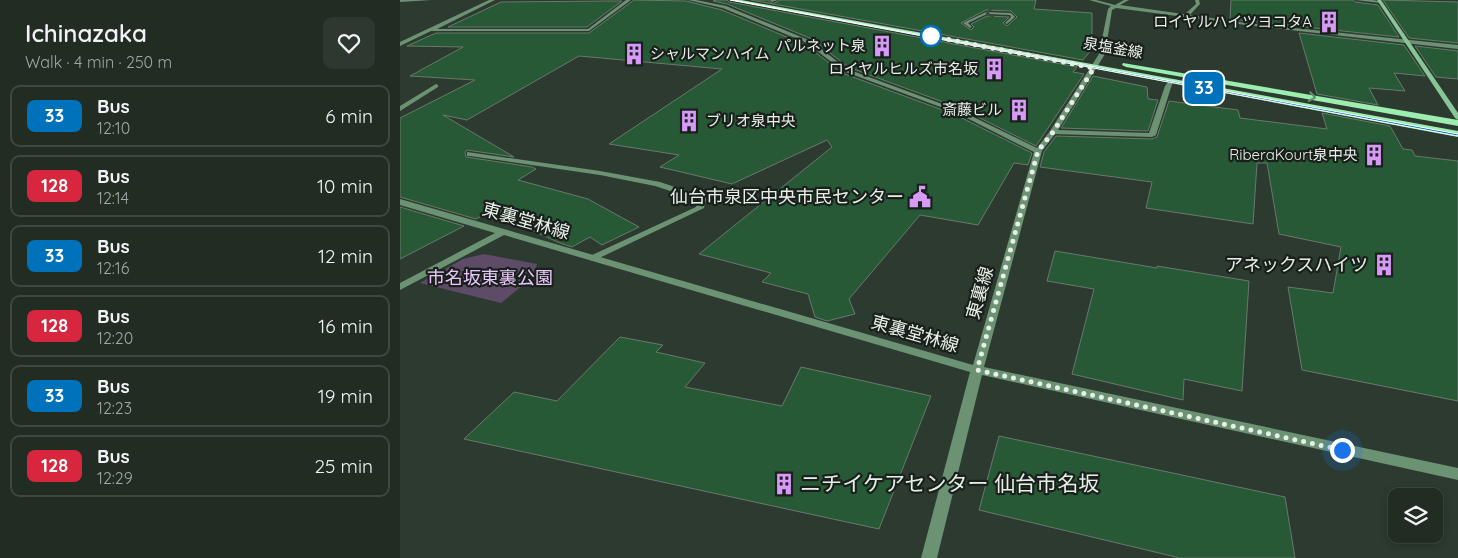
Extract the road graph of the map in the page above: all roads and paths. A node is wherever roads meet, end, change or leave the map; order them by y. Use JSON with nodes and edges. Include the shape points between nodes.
{"nodes":[{"id":1,"x":430,"y":0,"type":"edge"},
{"id":2,"x":493,"y":0,"type":"edge"},
{"id":3,"x":629,"y":0,"type":"edge"},
{"id":4,"x":690,"y":0,"type":"edge"},
{"id":5,"x":711,"y":0,"type":"edge"},
{"id":6,"x":732,"y":0,"type":"edge"},
{"id":7,"x":771,"y":0,"type":"edge"},
{"id":8,"x":1091,"y":0,"type":"edge"},
{"id":9,"x":1127,"y":0,"type":"edge"},
{"id":10,"x":1197,"y":0,"type":"edge"},
{"id":11,"x":1357,"y":0,"type":"edge"},
{"id":12,"x":400,"y":1,"type":"edge"},
{"id":13,"x":1380,"y":1,"type":"edge"},
{"id":14,"x":703,"y":2,"type":"junction"},
{"id":15,"x":1115,"y":6,"type":"junction"},
{"id":16,"x":1186,"y":16,"type":"junction"},
{"id":17,"x":1007,"y":23,"type":"dead end"},
{"id":18,"x":970,"y":27,"type":"dead end"},
{"id":19,"x":432,"y":30,"type":"junction"},
{"id":20,"x":1408,"y":42,"type":"junction"},
{"id":21,"x":400,"y":44,"type":"edge"},
{"id":22,"x":1458,"y":47,"type":"edge"},
{"id":23,"x":1098,"y":60,"type":"junction"},
{"id":24,"x":1171,"y":82,"type":"junction"},
{"id":25,"x":436,"y":86,"type":"dead end"},
{"id":26,"x":400,"y":109,"type":"edge"},
{"id":27,"x":1458,"y":118,"type":"edge"},
{"id":28,"x":1458,"y":123,"type":"edge"},
{"id":29,"x":1053,"y":132,"type":"junction"},
{"id":30,"x":1458,"y":134,"type":"edge"},
{"id":31,"x":1038,"y":151,"type":"junction"},
{"id":32,"x":470,"y":154,"type":"dead end"},
{"id":33,"x":400,"y":202,"type":"edge"},
{"id":34,"x":503,"y":232,"type":"junction"},
{"id":35,"x":593,"y":258,"type":"junction"},
{"id":36,"x":400,"y":287,"type":"edge"},
{"id":37,"x":977,"y":370,"type":"junction"},
{"id":38,"x":1458,"y":474,"type":"edge"},
{"id":39,"x":929,"y":558,"type":"edge"}],
"edges":[{"from":1,"to":12,"type":"street"},
{"from":2,"to":19,"type":"street"},
{"from":3,"to":19,"type":"street","via":[[589,30]]},
{"from":4,"to":14,"type":"street"},
{"from":5,"to":14,"type":"street"},
{"from":6,"to":23,"type":"main road"},
{"from":7,"to":23,"type":"main road","name":"泉塩釜線"},
{"from":8,"to":15,"type":"street"},
{"from":9,"to":15,"type":"street"},
{"from":10,"to":16,"type":"street","via":[[1198,4]]},
{"from":11,"to":13,"type":"street"},
{"from":13,"to":20,"type":"street"},
{"from":14,"to":31,"type":"street","via":[[724,6],[810,42],[845,70],[958,112]]},
{"from":15,"to":16,"type":"street"},
{"from":15,"to":23,"type":"street","via":[[1110,10]]},
{"from":16,"to":20,"type":"street"},
{"from":17,"to":18,"type":"street","one_way":true,"via":[[1013,17],[1011,14],[986,13],[965,24]]},
{"from":19,"to":21,"type":"street"},
{"from":20,"to":22,"type":"street"},
{"from":20,"to":27,"type":"street"},
{"from":23,"to":24,"type":"main road"},
{"from":23,"to":28,"type":"main road","name":"泉塩釜線","one_way":true},
{"from":23,"to":29,"type":"street","name":"東裏線"},
{"from":24,"to":29,"type":"street","via":[[1166,87],[1152,135]]},
{"from":24,"to":30,"type":"main road"},
{"from":25,"to":26,"type":"street"},
{"from":29,"to":31,"type":"street","name":"東裏線"},
{"from":31,"to":37,"type":"street","name":"東裏線"},
{"from":32,"to":35,"type":"street","via":[[600,172],[657,184],[702,199],[700,208]]},
{"from":33,"to":34,"type":"street","name":"東裏堂林線"},
{"from":34,"to":35,"type":"street","name":"東裏堂林線"},
{"from":34,"to":36,"type":"street"},
{"from":35,"to":37,"type":"street","name":"東裏堂林線"},
{"from":37,"to":38,"type":"street","name":"東裏堂林線"},
{"from":37,"to":39,"type":"street","name":"東裏線"}]}
